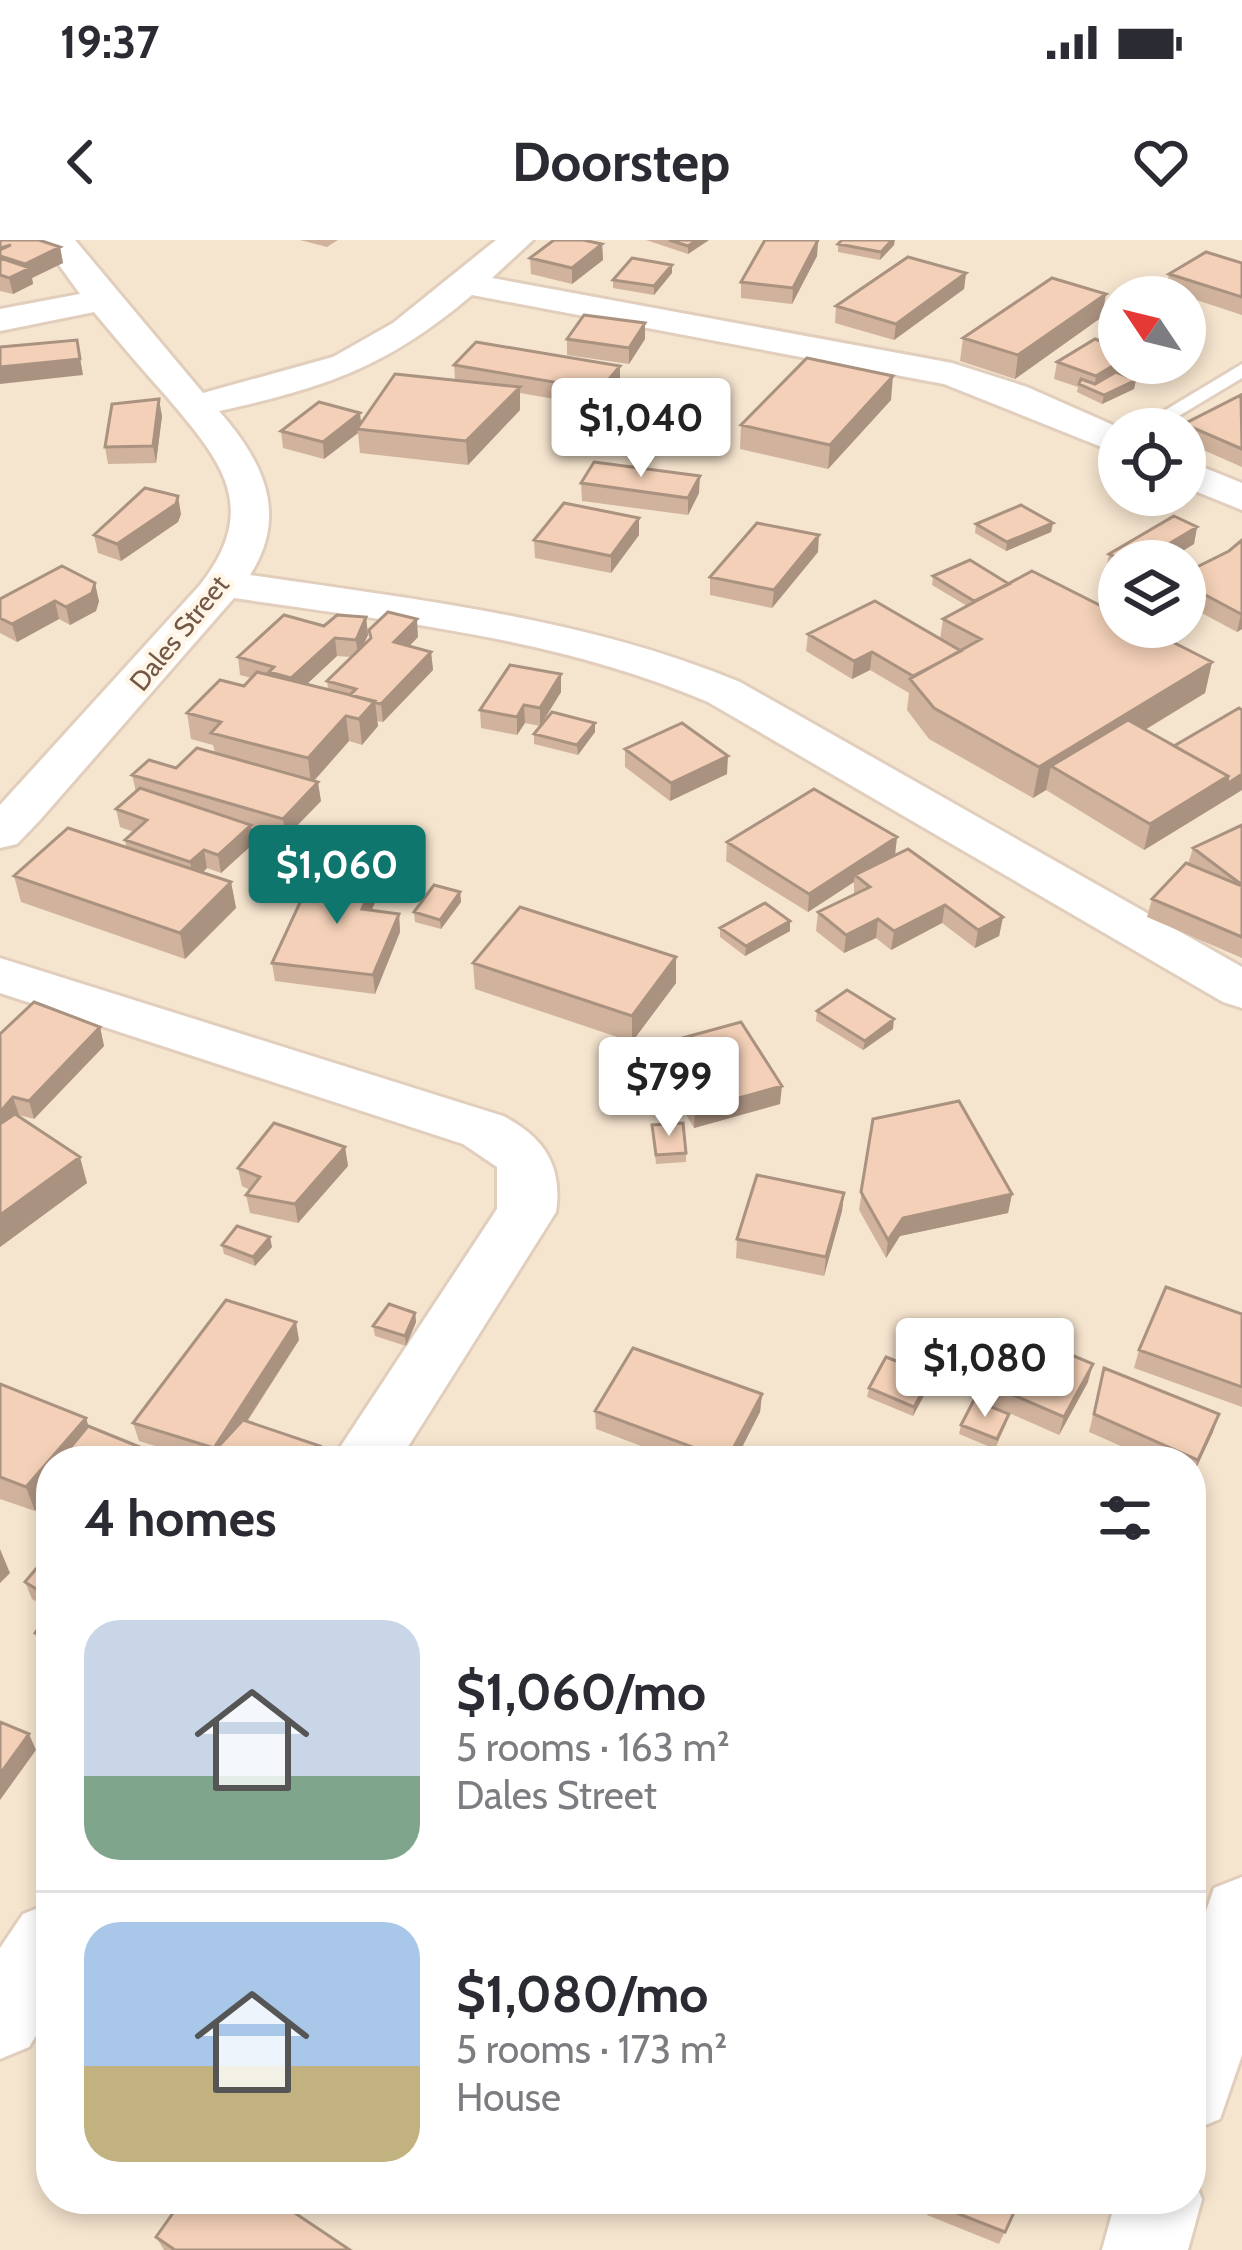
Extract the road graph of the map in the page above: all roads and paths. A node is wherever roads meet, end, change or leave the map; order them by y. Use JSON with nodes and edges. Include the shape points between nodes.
{"nodes":[{"id":1,"x":58,"y":240,"type":"edge"},
{"id":2,"x":515,"y":240,"type":"edge"},
{"id":3,"x":464,"y":283,"type":"junction"},
{"id":4,"x":102,"y":301,"type":"junction"},
{"id":5,"x":0,"y":320,"type":"edge"},
{"id":6,"x":1242,"y":370,"type":"edge"},
{"id":7,"x":194,"y":406,"type":"junction"},
{"id":8,"x":1179,"y":408,"type":"edge"},
{"id":9,"x":1098,"y":433,"type":"edge"},
{"id":10,"x":1206,"y":482,"type":"edge"},
{"id":11,"x":1242,"y":498,"type":"edge"},
{"id":12,"x":223,"y":584,"type":"junction"},
{"id":13,"x":0,"y":833,"type":"edge"},
{"id":14,"x":0,"y":975,"type":"edge"},
{"id":15,"x":1242,"y":990,"type":"edge"},
{"id":16,"x":374,"y":1446,"type":"edge"},
{"id":17,"x":1242,"y":1915,"type":"edge"},
{"id":18,"x":36,"y":1964,"type":"edge"},
{"id":19,"x":0,"y":2019,"type":"edge"},
{"id":20,"x":1206,"y":2039,"type":"edge"},
{"id":21,"x":1155,"y":2214,"type":"edge"},
{"id":22,"x":1144,"y":2250,"type":"edge"}],
"edges":[{"from":1,"to":4,"type":"street","name":"Dales Street"},
{"from":2,"to":3,"type":"street"},
{"from":3,"to":7,"type":"street","via":[[364,357]]},
{"from":3,"to":9,"type":"street","via":[[952,374]]},
{"from":4,"to":5,"type":"street"},
{"from":4,"to":7,"type":"street","name":"Dales Street"},
{"from":6,"to":8,"type":"lane"},
{"from":7,"to":12,"type":"street","name":"Dales Street","via":[[234,452],[250,496],[245,545]]},
{"from":10,"to":11,"type":"street"},
{"from":12,"to":13,"type":"street","name":"Dales Street"},
{"from":12,"to":15,"type":"street","via":[[584,640],[673,668]]},
{"from":14,"to":16,"type":"street","via":[[483,1130],[524,1161],[532,1184],[526,1213]]},
{"from":17,"to":20,"type":"street"},
{"from":18,"to":19,"type":"street"},
{"from":21,"to":22,"type":"street"}]}
